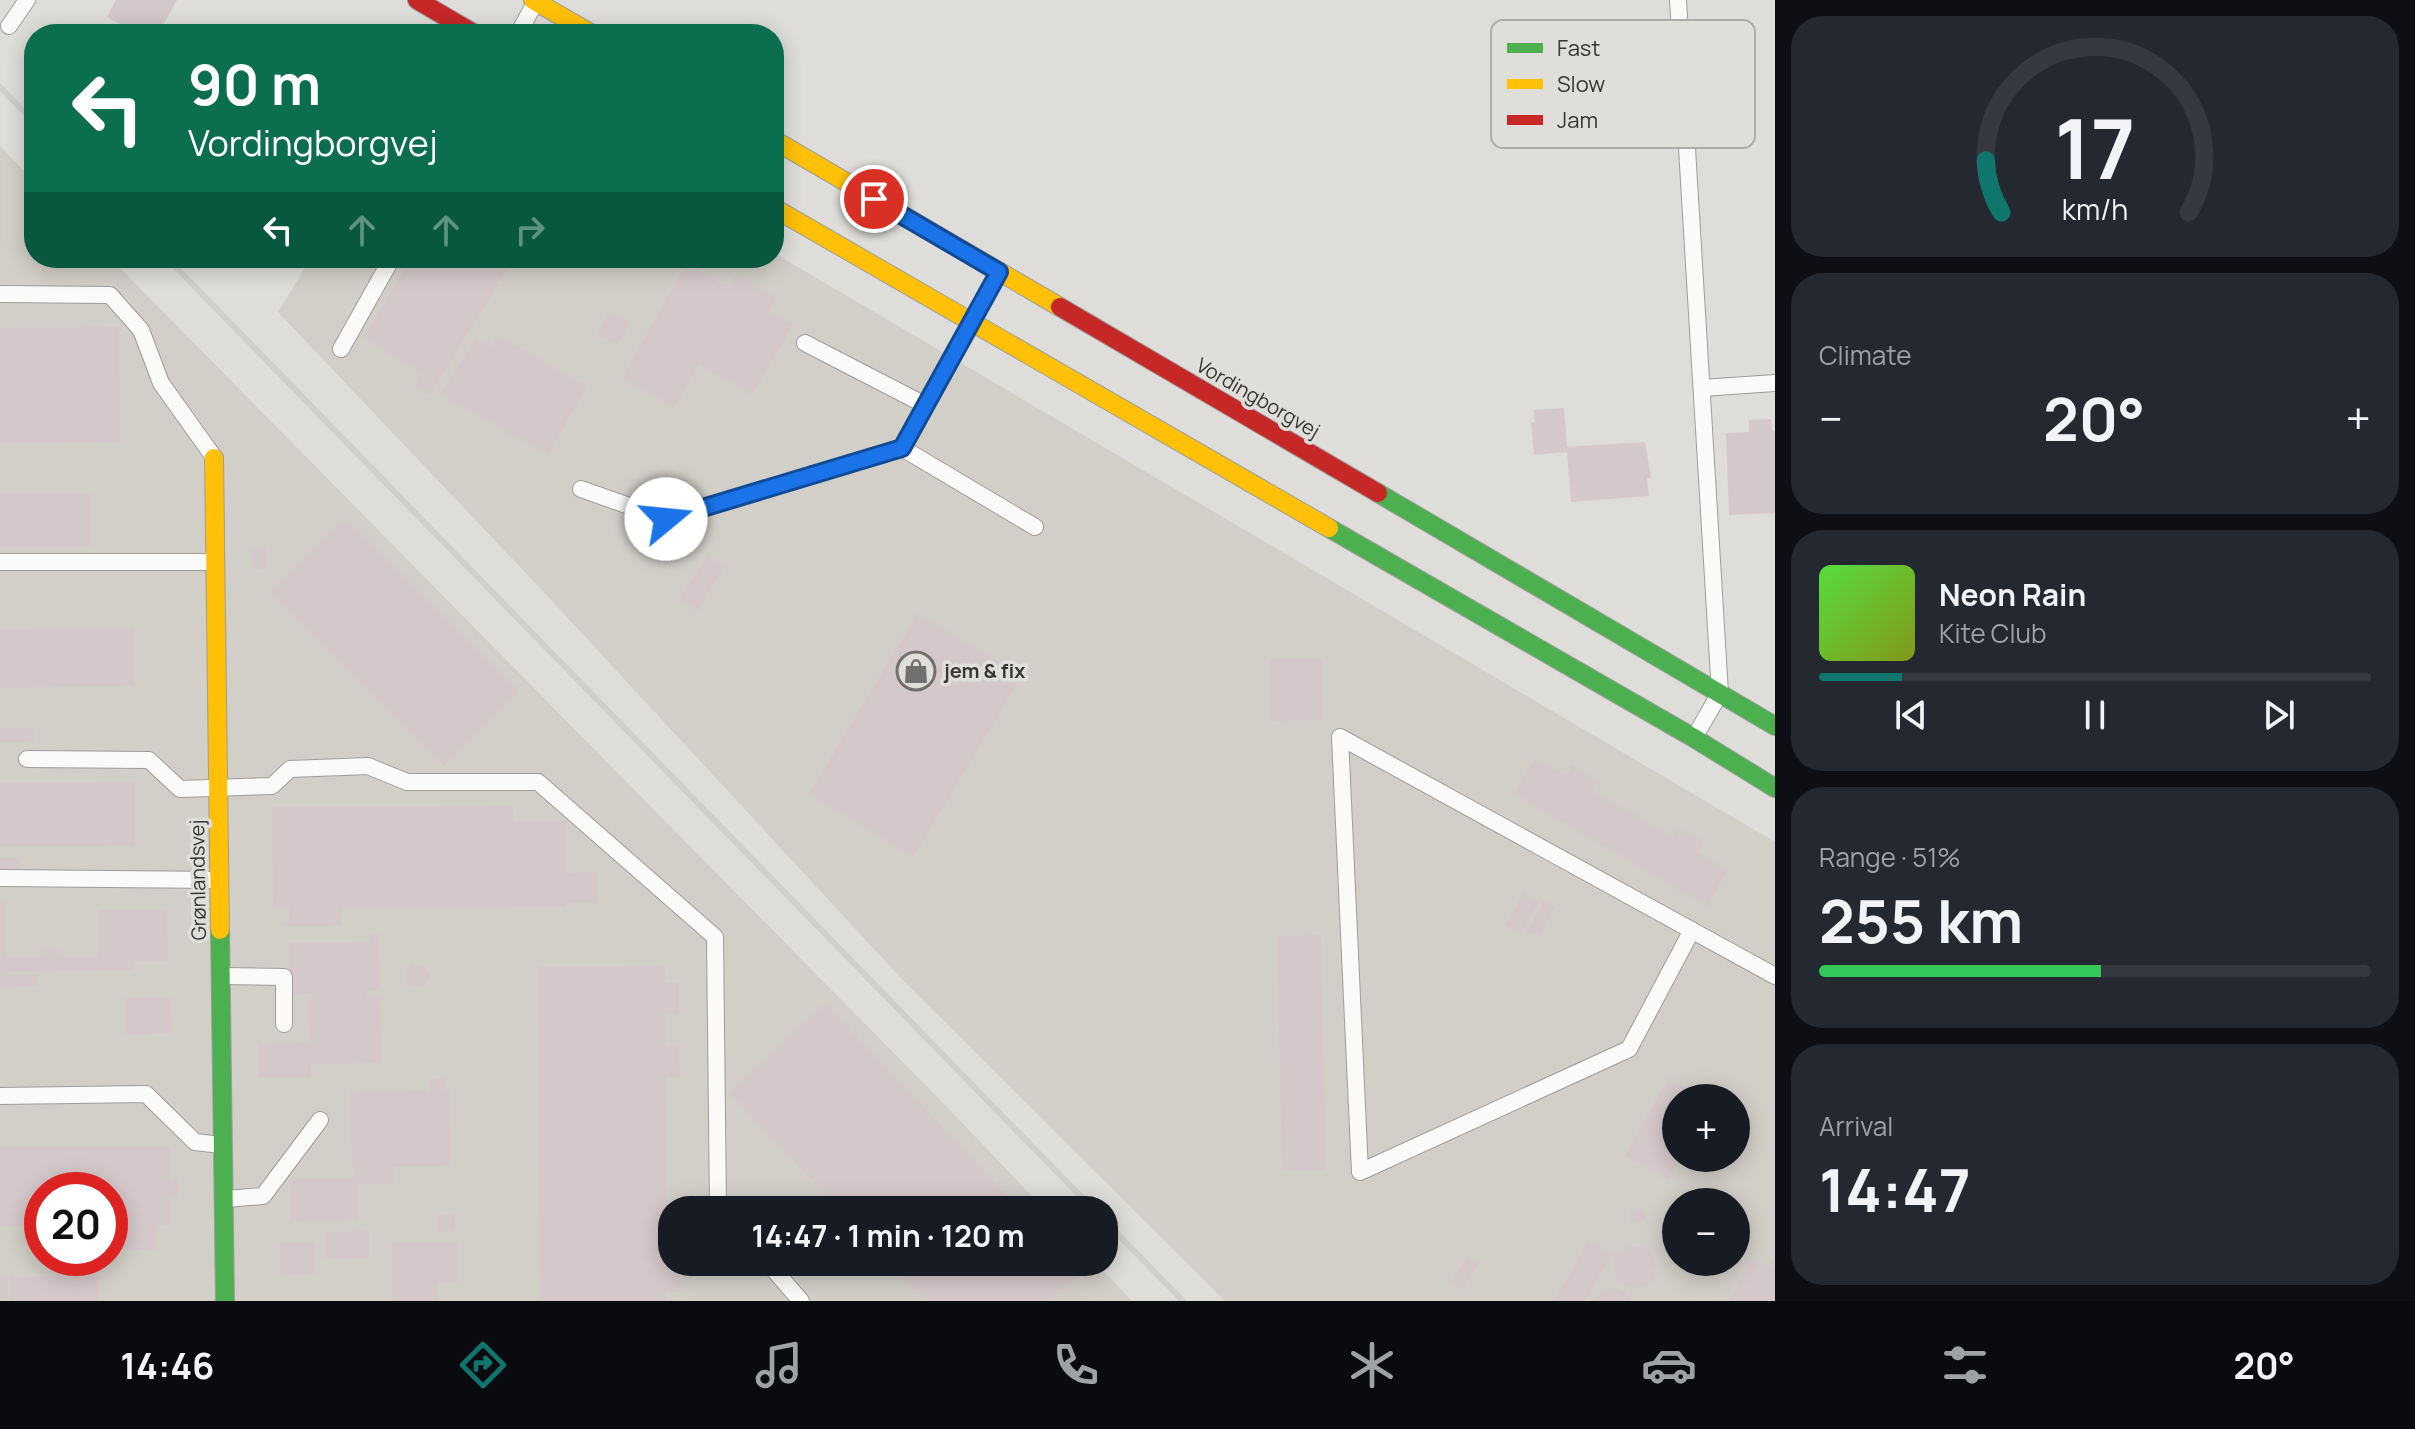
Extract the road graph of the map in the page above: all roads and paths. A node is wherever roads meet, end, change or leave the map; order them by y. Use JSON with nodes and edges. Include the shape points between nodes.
{"nodes":[{"id":1,"x":27,"y":0,"type":"edge"},
{"id":2,"x":417,"y":0,"type":"edge"},
{"id":3,"x":1678,"y":0,"type":"edge"},
{"id":4,"x":535,"y":1,"type":"edge"},
{"id":5,"x":1679,"y":20,"type":"edge"},
{"id":6,"x":458,"y":24,"type":"edge"},
{"id":7,"x":523,"y":24,"type":"edge"},
{"id":8,"x":575,"y":24,"type":"edge"},
{"id":9,"x":9,"y":26,"type":"dead end"},
{"id":10,"x":784,"y":146,"type":"edge"},
{"id":11,"x":1687,"y":148,"type":"edge"},
{"id":12,"x":784,"y":214,"type":"edge"},
{"id":13,"x":386,"y":268,"type":"edge"},
{"id":14,"x":999,"y":272,"type":"junction"},
{"id":15,"x":0,"y":294,"type":"edge"},
{"id":16,"x":971,"y":323,"type":"junction"},
{"id":17,"x":805,"y":343,"type":"dead end"},
{"id":18,"x":341,"y":349,"type":"dead end"},
{"id":19,"x":1775,"y":383,"type":"edge"},
{"id":20,"x":1702,"y":388,"type":"junction"},
{"id":21,"x":925,"y":405,"type":"junction"},
{"id":22,"x":902,"y":448,"type":"junction"},
{"id":23,"x":214,"y":458,"type":"joint"},
{"id":24,"x":581,"y":489,"type":"dead end"},
{"id":25,"x":1035,"y":527,"type":"dead end"},
{"id":26,"x":0,"y":562,"type":"edge"},
{"id":27,"x":216,"y":562,"type":"junction"},
{"id":28,"x":1720,"y":693,"type":"junction"},
{"id":29,"x":1775,"y":726,"type":"edge"},
{"id":30,"x":1694,"y":738,"type":"junction"},
{"id":31,"x":27,"y":759,"type":"dead end"},
{"id":32,"x":218,"y":788,"type":"junction"},
{"id":33,"x":1775,"y":788,"type":"edge"},
{"id":34,"x":0,"y":878,"type":"edge"},
{"id":35,"x":220,"y":880,"type":"junction"},
{"id":36,"x":1692,"y":930,"type":"junction"},
{"id":37,"x":221,"y":976,"type":"junction"},
{"id":38,"x":1775,"y":976,"type":"edge"},
{"id":39,"x":284,"y":1024,"type":"dead end"},
{"id":40,"x":0,"y":1096,"type":"edge"},
{"id":41,"x":320,"y":1120,"type":"dead end"},
{"id":42,"x":223,"y":1145,"type":"junction"},
{"id":43,"x":718,"y":1196,"type":"edge"},
{"id":44,"x":224,"y":1199,"type":"junction"},
{"id":45,"x":779,"y":1276,"type":"edge"},
{"id":46,"x":225,"y":1301,"type":"edge"},
{"id":47,"x":801,"y":1301,"type":"edge"}],
"edges":[{"from":1,"to":9,"type":"lane"},
{"from":2,"to":6,"type":"main road"},
{"from":3,"to":5,"type":"lane"},
{"from":4,"to":7,"type":"lane"},
{"from":4,"to":8,"type":"main road"},
{"from":10,"to":14,"type":"main road","name":"Vordingborgvej"},
{"from":11,"to":20,"type":"lane"},
{"from":12,"to":16,"type":"main road"},
{"from":13,"to":18,"type":"lane"},
{"from":14,"to":16,"type":"lane"},
{"from":14,"to":28,"type":"main road","name":"Vordingborgvej"},
{"from":15,"to":23,"type":"lane","via":[[110,295],[141,330],[161,383]]},
{"from":16,"to":21,"type":"lane"},
{"from":16,"to":30,"type":"main road"},
{"from":17,"to":21,"type":"lane"},
{"from":19,"to":20,"type":"lane"},
{"from":20,"to":28,"type":"lane"},
{"from":21,"to":22,"type":"lane"},
{"from":22,"to":24,"type":"lane","via":[[666,519]]},
{"from":22,"to":25,"type":"lane"},
{"from":23,"to":27,"type":"main road","name":"Grønlandsvej"},
{"from":26,"to":27,"type":"lane"},
{"from":27,"to":32,"type":"main road","name":"Grønlandsvej"},
{"from":28,"to":29,"type":"main road","name":"Vordingborgvej"},
{"from":28,"to":30,"type":"lane"},
{"from":30,"to":33,"type":"main road"},
{"from":31,"to":32,"type":"lane","via":[[149,760],[180,789]]},
{"from":32,"to":35,"type":"main road","name":"Grønlandsvej"},
{"from":32,"to":43,"type":"lane","via":[[272,786],[290,769],[368,766],[407,782],[538,782],[715,937]]},
{"from":34,"to":35,"type":"lane"},
{"from":35,"to":37,"type":"main road","name":"Grønlandsvej"},
{"from":36,"to":36,"type":"lane","via":[[1629,1049],[1360,1172],[1340,737]]},
{"from":36,"to":38,"type":"lane"},
{"from":37,"to":39,"type":"lane","via":[[284,977]]},
{"from":37,"to":42,"type":"main road","name":"Grønlandsvej"},
{"from":40,"to":42,"type":"lane","via":[[146,1094],[195,1142]]},
{"from":41,"to":44,"type":"lane","via":[[263,1196]]},
{"from":42,"to":44,"type":"main road","name":"Grønlandsvej"},
{"from":44,"to":46,"type":"main road","name":"Grønlandsvej"},
{"from":45,"to":47,"type":"lane"}]}
